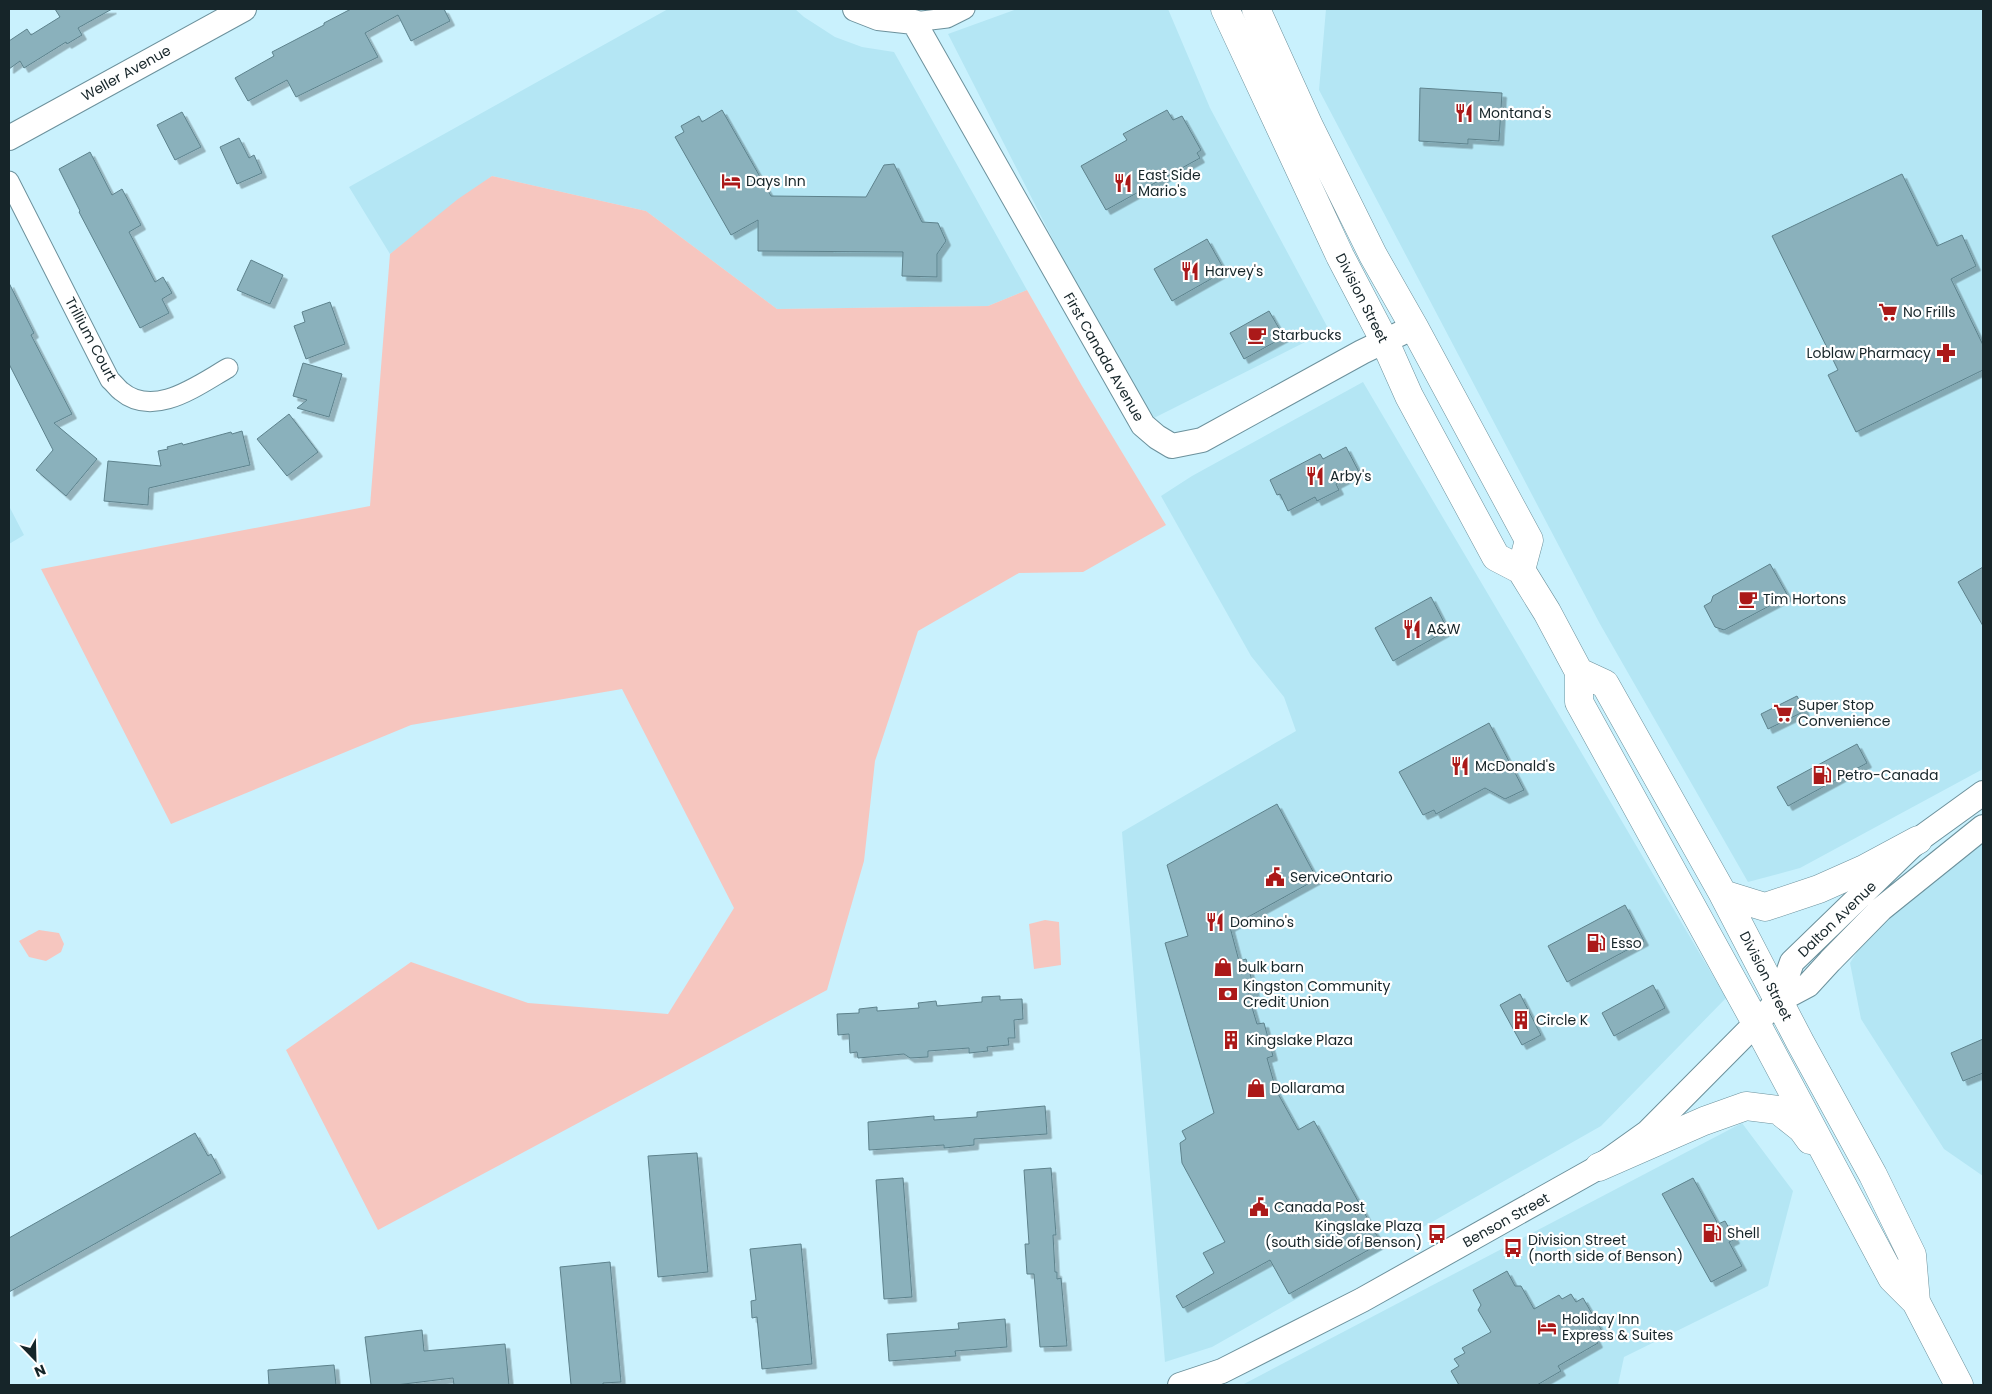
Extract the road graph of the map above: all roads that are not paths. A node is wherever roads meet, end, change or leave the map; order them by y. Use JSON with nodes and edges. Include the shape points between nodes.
{"nodes":[{"id":1,"x":244,"y":9,"type":"edge"},
{"id":2,"x":854,"y":9,"type":"edge"},
{"id":3,"x":965,"y":9,"type":"edge"},
{"id":4,"x":1225,"y":9,"type":"edge"},
{"id":5,"x":1256,"y":9,"type":"edge"},
{"id":6,"x":914,"y":22,"type":"junction"},
{"id":7,"x":9,"y":138,"type":"edge"},
{"id":8,"x":9,"y":181,"type":"edge"},
{"id":9,"x":1414,"y":327,"type":"junction"},
{"id":10,"x":1385,"y":342,"type":"junction"},
{"id":11,"x":228,"y":368,"type":"dead end"},
{"id":12,"x":1521,"y":570,"type":"junction"},
{"id":13,"x":1579,"y":672,"type":"junction"},
{"id":14,"x":1983,"y":793,"type":"edge"},
{"id":15,"x":1983,"y":827,"type":"edge"},
{"id":16,"x":1918,"y":840,"type":"junction"},
{"id":17,"x":1723,"y":894,"type":"junction"},
{"id":18,"x":1778,"y":1001,"type":"junction"},
{"id":19,"x":1756,"y":1023,"type":"junction"},
{"id":20,"x":1599,"y":1168,"type":"junction"},
{"id":21,"x":1840,"y":1178,"type":"junction"},
{"id":22,"x":1916,"y":1302,"type":"junction"},
{"id":23,"x":1180,"y":1385,"type":"edge"},
{"id":24,"x":1959,"y":1385,"type":"edge"}],
"edges":[{"from":1,"to":7,"type":"street","name":"Weller Avenue"},
{"from":2,"to":6,"type":"street","via":[[878,18]]},
{"from":3,"to":6,"type":"street","via":[[947,18]]},
{"from":4,"to":10,"type":"main road","name":"Division Street","via":[[1340,256]]},
{"from":5,"to":9,"type":"main road","via":[[1369,247]]},
{"from":6,"to":10,"type":"street","name":"First Canada Avenue","via":[[1143,425],[1157,437],[1172,446],[1202,440]]},
{"from":8,"to":11,"type":"street","name":"Trillium Court","via":[[110,380],[121,392],[137,400],[155,402],[178,396]]},
{"from":9,"to":10,"type":"street","name":"First Canada Avenue"},
{"from":9,"to":12,"type":"main road","via":[[1529,540]]},
{"from":10,"to":12,"type":"main road","name":"Division Street","via":[[1409,396],[1496,557]]},
{"from":12,"to":13,"type":"main road","name":"Division Street"},
{"from":13,"to":17,"type":"main road","name":"Division Street","via":[[1605,684]]},
{"from":13,"to":19,"type":"main road","name":"Division Street","via":[[1579,702]]},
{"from":14,"to":16,"type":"street","name":"Dalton Avenue"},
{"from":15,"to":18,"type":"street","name":"Dalton Avenue","via":[[1881,909],[1808,985]]},
{"from":16,"to":17,"type":"main road","via":[[1819,889],[1766,907]]},
{"from":16,"to":18,"type":"street","name":"Dalton Avenue","via":[[1792,962]]},
{"from":17,"to":18,"type":"main road","name":"Division Street"},
{"from":18,"to":19,"type":"street","name":"Benson Street"},
{"from":18,"to":22,"type":"main road","name":"Division Street","via":[[1912,1255]]},
{"from":19,"to":20,"type":"street","name":"Benson Street","via":[[1648,1132]]},
{"from":19,"to":21,"type":"main road","name":"Division Street"},
{"from":20,"to":21,"type":"main road","via":[[1746,1106],[1778,1110],[1802,1129]]},
{"from":20,"to":23,"type":"street","name":"Benson Street","via":[[1362,1300],[1222,1371]]},
{"from":21,"to":22,"type":"main road","name":"Division Street","via":[[1892,1278]]},
{"from":22,"to":24,"type":"main road","name":"Division Street"}]}
